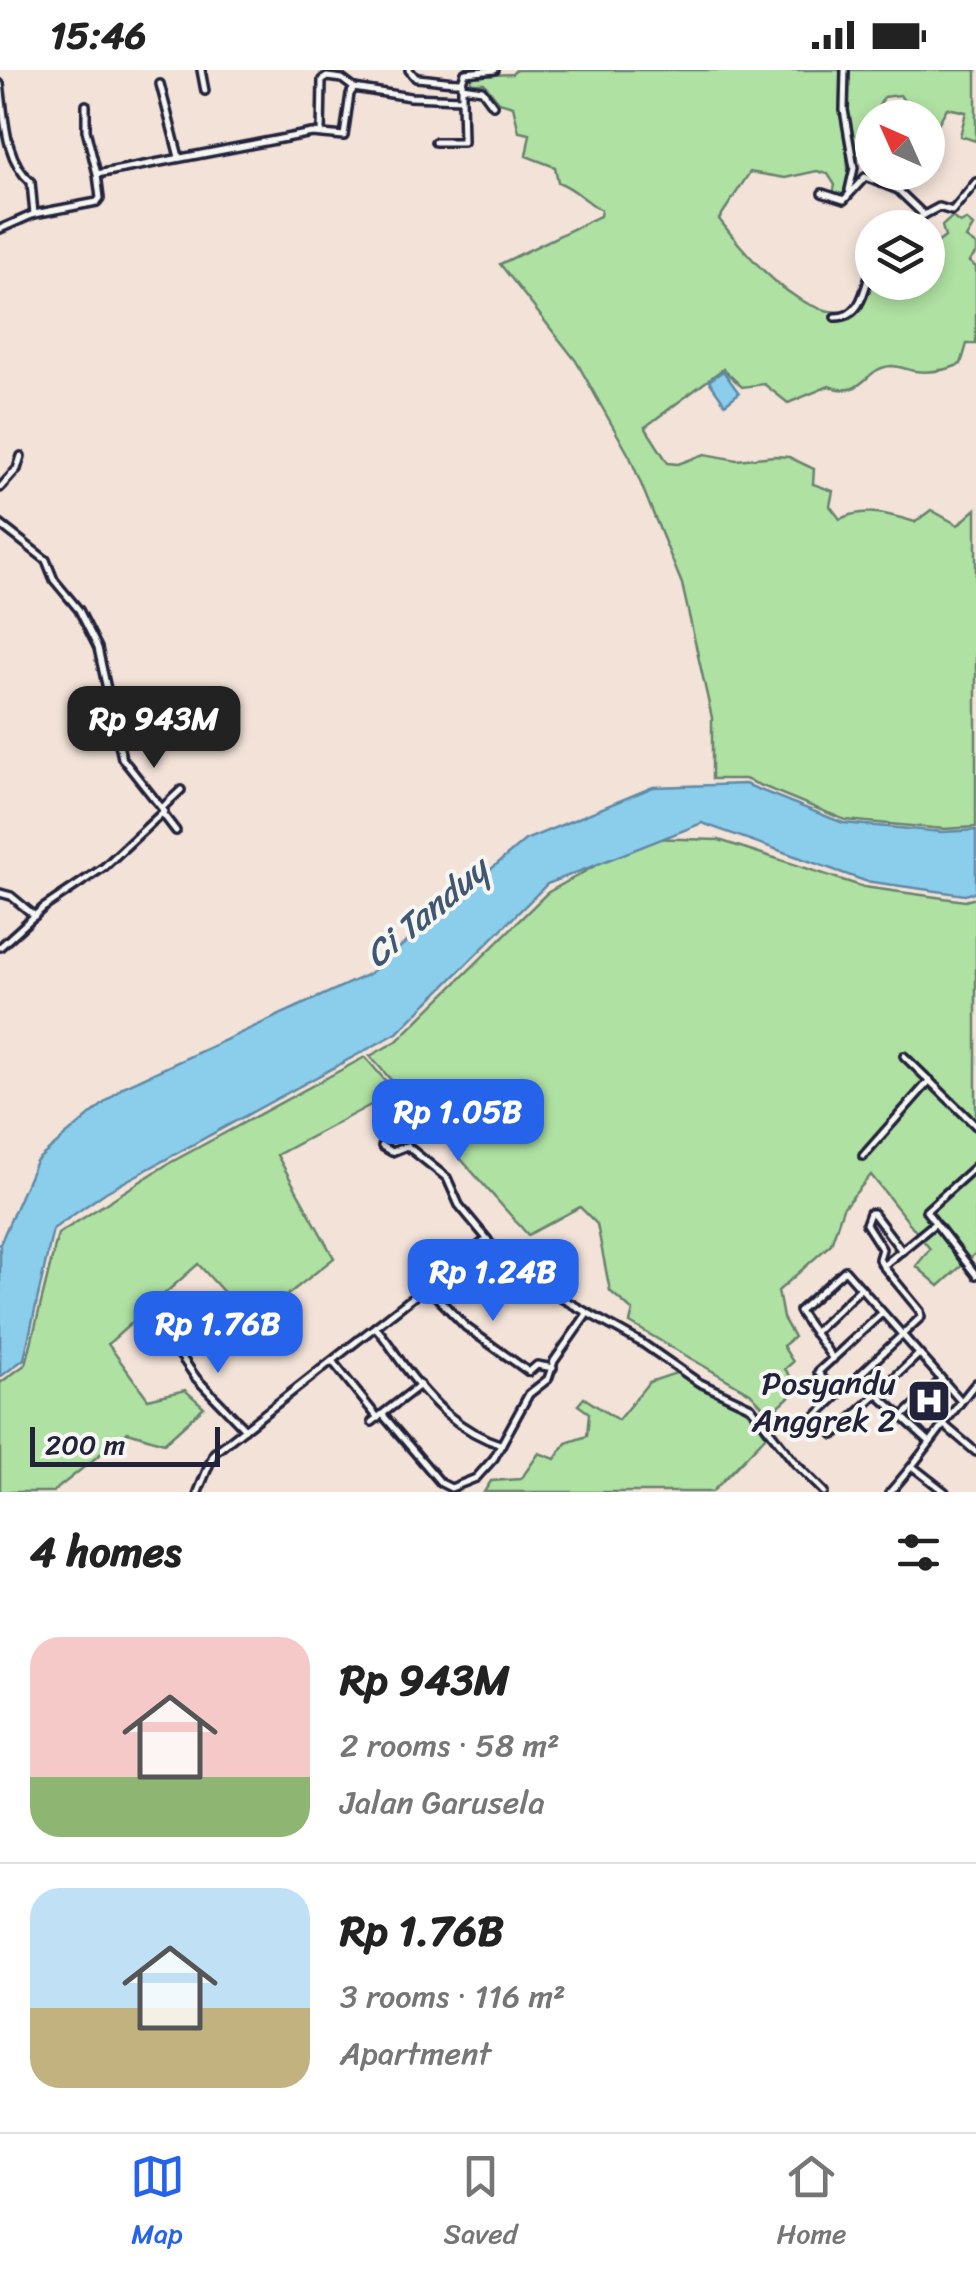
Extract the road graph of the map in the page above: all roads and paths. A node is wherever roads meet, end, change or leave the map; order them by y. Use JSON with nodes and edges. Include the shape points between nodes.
{"nodes":[{"id":1,"x":202,"y":70,"type":"edge"},
{"id":2,"x":409,"y":70,"type":"edge"},
{"id":3,"x":496,"y":70,"type":"edge"},
{"id":4,"x":845,"y":70,"type":"edge"},
{"id":5,"x":0,"y":84,"type":"edge"},
{"id":6,"x":160,"y":84,"type":"dead end"},
{"id":7,"x":462,"y":85,"type":"junction"},
{"id":8,"x":354,"y":88,"type":"junction"},
{"id":9,"x":205,"y":91,"type":"dead end"},
{"id":10,"x":462,"y":100,"type":"junction"},
{"id":11,"x":494,"y":104,"type":"dead end"},
{"id":12,"x":86,"y":105,"type":"dead end"},
{"id":13,"x":321,"y":133,"type":"junction"},
{"id":14,"x":435,"y":142,"type":"dead end"},
{"id":15,"x":179,"y":158,"type":"junction"},
{"id":16,"x":97,"y":174,"type":"junction"},
{"id":17,"x":976,"y":182,"type":"edge"},
{"id":18,"x":822,"y":193,"type":"dead end"},
{"id":19,"x":844,"y":200,"type":"junction"},
{"id":20,"x":919,"y":210,"type":"edge"},
{"id":21,"x":933,"y":210,"type":"edge"},
{"id":22,"x":34,"y":214,"type":"junction"},
{"id":23,"x":0,"y":229,"type":"edge"},
{"id":24,"x":861,"y":300,"type":"edge"},
{"id":25,"x":835,"y":317,"type":"dead end"},
{"id":26,"x":21,"y":456,"type":"dead end"},
{"id":27,"x":0,"y":488,"type":"edge"},
{"id":28,"x":0,"y":524,"type":"edge"},
{"id":29,"x":181,"y":790,"type":"dead end"},
{"id":30,"x":163,"y":810,"type":"junction"},
{"id":31,"x":176,"y":830,"type":"dead end"},
{"id":32,"x":0,"y":894,"type":"edge"},
{"id":33,"x":35,"y":916,"type":"junction"},
{"id":34,"x":0,"y":947,"type":"edge"},
{"id":35,"x":904,"y":1056,"type":"dead end"},
{"id":36,"x":930,"y":1080,"type":"junction"},
{"id":37,"x":976,"y":1126,"type":"edge"},
{"id":38,"x":382,"y":1146,"type":"dead end"},
{"id":39,"x":863,"y":1156,"type":"dead end"},
{"id":40,"x":976,"y":1166,"type":"edge"},
{"id":41,"x":934,"y":1224,"type":"junction"},
{"id":42,"x":488,"y":1240,"type":"junction"},
{"id":43,"x":894,"y":1241,"type":"junction"},
{"id":44,"x":882,"y":1249,"type":"junction"},
{"id":45,"x":902,"y":1251,"type":"junction"},
{"id":46,"x":883,"y":1266,"type":"junction"},
{"id":47,"x":976,"y":1275,"type":"edge"},
{"id":48,"x":427,"y":1287,"type":"junction"},
{"id":49,"x":861,"y":1288,"type":"junction"},
{"id":50,"x":882,"y":1313,"type":"junction"},
{"id":51,"x":587,"y":1314,"type":"junction"},
{"id":52,"x":375,"y":1328,"type":"junction"},
{"id":53,"x":814,"y":1333,"type":"junction"},
{"id":54,"x":901,"y":1333,"type":"junction"},
{"id":55,"x":169,"y":1340,"type":"dead end"},
{"id":56,"x":918,"y":1354,"type":"junction"},
{"id":57,"x":832,"y":1358,"type":"junction"},
{"id":58,"x":332,"y":1362,"type":"junction"},
{"id":59,"x":552,"y":1368,"type":"junction"},
{"id":60,"x":941,"y":1380,"type":"junction"},
{"id":61,"x":976,"y":1383,"type":"edge"},
{"id":62,"x":420,"y":1385,"type":"junction"},
{"id":63,"x":877,"y":1394,"type":"junction"},
{"id":64,"x":835,"y":1395,"type":"junction"},
{"id":65,"x":960,"y":1401,"type":"junction"},
{"id":66,"x":902,"y":1417,"type":"junction"},
{"id":67,"x":378,"y":1418,"type":"junction"},
{"id":68,"x":942,"y":1424,"type":"junction"},
{"id":69,"x":245,"y":1428,"type":"junction"},
{"id":70,"x":930,"y":1442,"type":"junction"},
{"id":71,"x":502,"y":1445,"type":"junction"},
{"id":72,"x":976,"y":1452,"type":"edge"},
{"id":73,"x":912,"y":1468,"type":"junction"},
{"id":74,"x":198,"y":1492,"type":"edge"},
{"id":75,"x":824,"y":1492,"type":"edge"},
{"id":76,"x":890,"y":1492,"type":"edge"},
{"id":77,"x":946,"y":1492,"type":"edge"}],
"edges":[{"from":1,"to":9,"type":"street"},
{"from":2,"to":7,"type":"street","via":[[416,78]]},
{"from":3,"to":7,"type":"street","via":[[467,72]]},
{"from":4,"to":19,"type":"street","via":[[854,176]]},
{"from":5,"to":22,"type":"street","via":[[10,150],[31,182]]},
{"from":6,"to":15,"type":"street"},
{"from":7,"to":10,"type":"street"},
{"from":7,"to":11,"type":"street","via":[[482,90]]},
{"from":8,"to":10,"type":"street"},
{"from":8,"to":13,"type":"street","via":[[346,134]]},
{"from":8,"to":13,"type":"street","via":[[342,79],[322,80]]},
{"from":10,"to":14,"type":"street","via":[[462,142]]},
{"from":12,"to":16,"type":"street"},
{"from":13,"to":15,"type":"street"},
{"from":15,"to":16,"type":"street"},
{"from":16,"to":22,"type":"street","via":[[96,202]]},
{"from":17,"to":21,"type":"street","via":[[952,211]]},
{"from":18,"to":19,"type":"street"},
{"from":19,"to":20,"type":"street","via":[[865,178],[898,190]]},
{"from":22,"to":23,"type":"street"},
{"from":24,"to":25,"type":"street","via":[[850,315]]},
{"from":26,"to":27,"type":"street"},
{"from":28,"to":30,"type":"street","via":[[46,560],[80,610],[98,648],[122,758]]},
{"from":29,"to":30,"type":"street"},
{"from":30,"to":31,"type":"street"},
{"from":30,"to":33,"type":"street","via":[[104,866]]},
{"from":32,"to":33,"type":"street"},
{"from":33,"to":34,"type":"street"},
{"from":35,"to":36,"type":"street"},
{"from":36,"to":37,"type":"street"},
{"from":36,"to":39,"type":"street"},
{"from":38,"to":42,"type":"street","via":[[390,1152],[407,1146],[442,1172]]},
{"from":40,"to":41,"type":"street","via":[[927,1209]]},
{"from":41,"to":45,"type":"street"},
{"from":41,"to":47,"type":"street"},
{"from":42,"to":48,"type":"street"},
{"from":42,"to":51,"type":"street","via":[[528,1278]]},
{"from":43,"to":44,"type":"street"},
{"from":43,"to":44,"type":"street","via":[[870,1213],[867,1228]]},
{"from":43,"to":45,"type":"street"},
{"from":44,"to":46,"type":"street"},
{"from":45,"to":46,"type":"street"},
{"from":46,"to":54,"type":"street","via":[[922,1314]]},
{"from":48,"to":52,"type":"street"},
{"from":48,"to":59,"type":"street","via":[[466,1327],[529,1372],[538,1365]]},
{"from":49,"to":50,"type":"street"},
{"from":49,"to":53,"type":"street"},
{"from":49,"to":53,"type":"street","via":[[844,1270],[800,1309]]},
{"from":50,"to":54,"type":"street"},
{"from":50,"to":57,"type":"street"},
{"from":51,"to":59,"type":"street"},
{"from":51,"to":75,"type":"street","via":[[751,1406]]},
{"from":52,"to":58,"type":"street"},
{"from":52,"to":62,"type":"street"},
{"from":53,"to":57,"type":"street"},
{"from":54,"to":56,"type":"street"},
{"from":54,"to":64,"type":"street"},
{"from":55,"to":69,"type":"street"},
{"from":56,"to":60,"type":"street"},
{"from":56,"to":63,"type":"street"},
{"from":57,"to":64,"type":"street","via":[[818,1372]]},
{"from":58,"to":67,"type":"street"},
{"from":58,"to":69,"type":"street"},
{"from":59,"to":71,"type":"street","via":[[529,1394]]},
{"from":60,"to":65,"type":"street"},
{"from":60,"to":66,"type":"street"},
{"from":61,"to":65,"type":"street"},
{"from":62,"to":67,"type":"street"},
{"from":62,"to":71,"type":"street","via":[[454,1422]]},
{"from":63,"to":64,"type":"street","via":[[832,1435],[815,1418]]},
{"from":63,"to":66,"type":"street"},
{"from":65,"to":68,"type":"street"},
{"from":66,"to":70,"type":"street"},
{"from":67,"to":71,"type":"street","via":[[451,1488],[476,1478]]},
{"from":68,"to":70,"type":"street"},
{"from":68,"to":72,"type":"street"},
{"from":69,"to":74,"type":"street","via":[[211,1458]]},
{"from":70,"to":73,"type":"street"},
{"from":73,"to":76,"type":"street"},
{"from":73,"to":77,"type":"street"}]}
